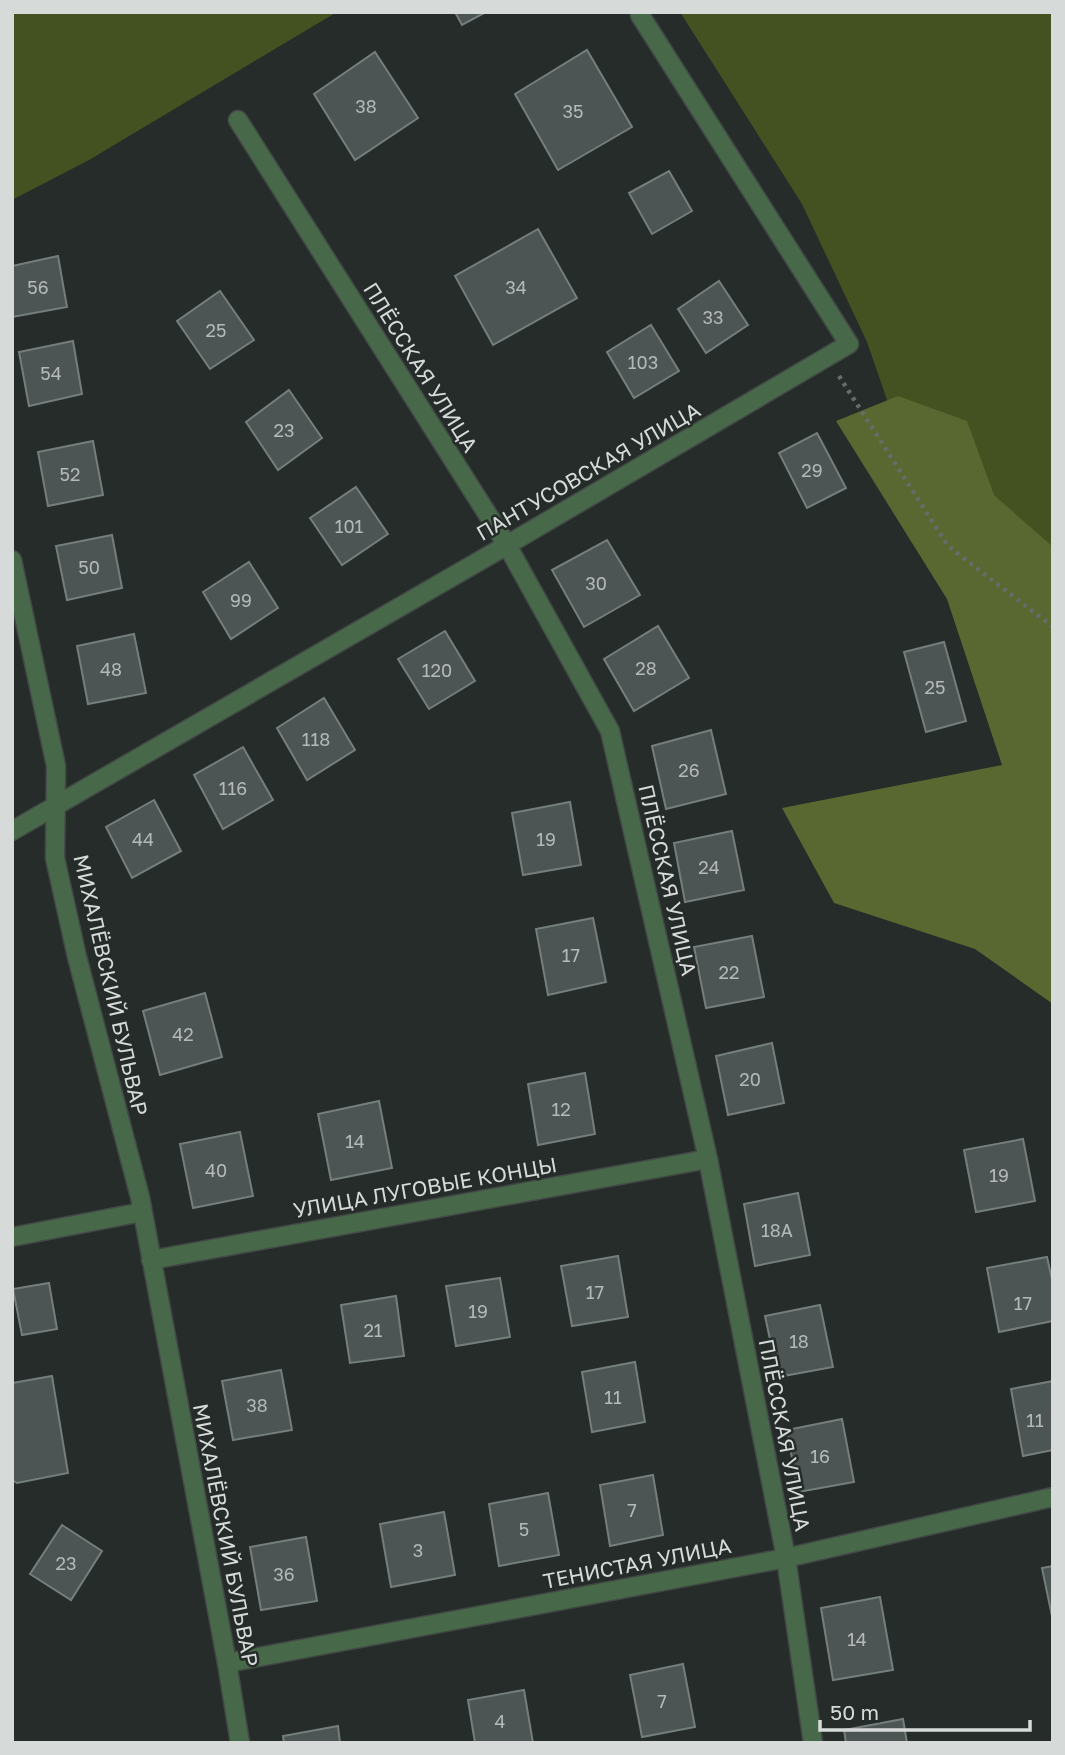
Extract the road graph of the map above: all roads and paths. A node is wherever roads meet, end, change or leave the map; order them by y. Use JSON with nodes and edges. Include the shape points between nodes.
{"nodes":[{"id":1,"x":640,"y":15,"type":"dead end"},
{"id":2,"x":237,"y":120,"type":"dead end"},
{"id":3,"x":827,"y":357,"type":"junction"},
{"id":4,"x":507,"y":545,"type":"junction"},
{"id":5,"x":12,"y":560,"type":"edge"},
{"id":6,"x":1053,"y":627,"type":"edge"},
{"id":7,"x":56,"y":805,"type":"junction"},
{"id":8,"x":12,"y":831,"type":"edge"},
{"id":9,"x":708,"y":1159,"type":"junction"},
{"id":10,"x":142,"y":1212,"type":"junction"},
{"id":11,"x":12,"y":1237,"type":"edge"},
{"id":12,"x":151,"y":1260,"type":"junction"},
{"id":13,"x":1053,"y":1497,"type":"edge"},
{"id":14,"x":786,"y":1558,"type":"junction"},
{"id":15,"x":227,"y":1663,"type":"junction"},
{"id":16,"x":240,"y":1743,"type":"edge"},
{"id":17,"x":813,"y":1743,"type":"edge"}],
"edges":[{"from":1,"to":3,"type":"street","name":"ПАНТУСОВСКАЯ УЛИЦА","via":[[849,344]]},
{"from":2,"to":4,"type":"street","name":"ПЛЁССКАЯ УЛИЦА"},
{"from":3,"to":4,"type":"street","name":"ПАНТУСОВСКАЯ УЛИЦА"},
{"from":3,"to":6,"type":"path","via":[[948,546]]},
{"from":4,"to":7,"type":"street","name":"ПАНТУСОВСКАЯ УЛИЦА"},
{"from":4,"to":9,"type":"street","name":"ПЛЁССКАЯ УЛИЦА","via":[[610,731]]},
{"from":5,"to":7,"type":"street","name":"МИХАЛЁВСКИЙ БУЛЬВАР","via":[[57,766]]},
{"from":7,"to":8,"type":"street","name":"ПАНТУСОВСКАЯ УЛИЦА"},
{"from":7,"to":10,"type":"street","name":"МИХАЛЁВСКИЙ БУЛЬВАР","via":[[55,858]]},
{"from":9,"to":12,"type":"street","name":"УЛИЦА ЛУГОВЫЕ КОНЦЫ"},
{"from":9,"to":14,"type":"street","name":"ПЛЁССКАЯ УЛИЦА"},
{"from":10,"to":11,"type":"street"},
{"from":10,"to":12,"type":"street","name":"МИХАЛЁВСКИЙ БУЛЬВАР"},
{"from":12,"to":15,"type":"street","name":"МИХАЛЁВСКИЙ БУЛЬВАР"},
{"from":13,"to":14,"type":"street","name":"ТЕНИСТАЯ УЛИЦА"},
{"from":14,"to":15,"type":"street","name":"ТЕНИСТАЯ УЛИЦА"},
{"from":14,"to":17,"type":"street","name":"ПЛЁССКАЯ УЛИЦА"},
{"from":15,"to":16,"type":"street","name":"МИХАЛЁВСКИЙ БУЛЬВАР"}]}
